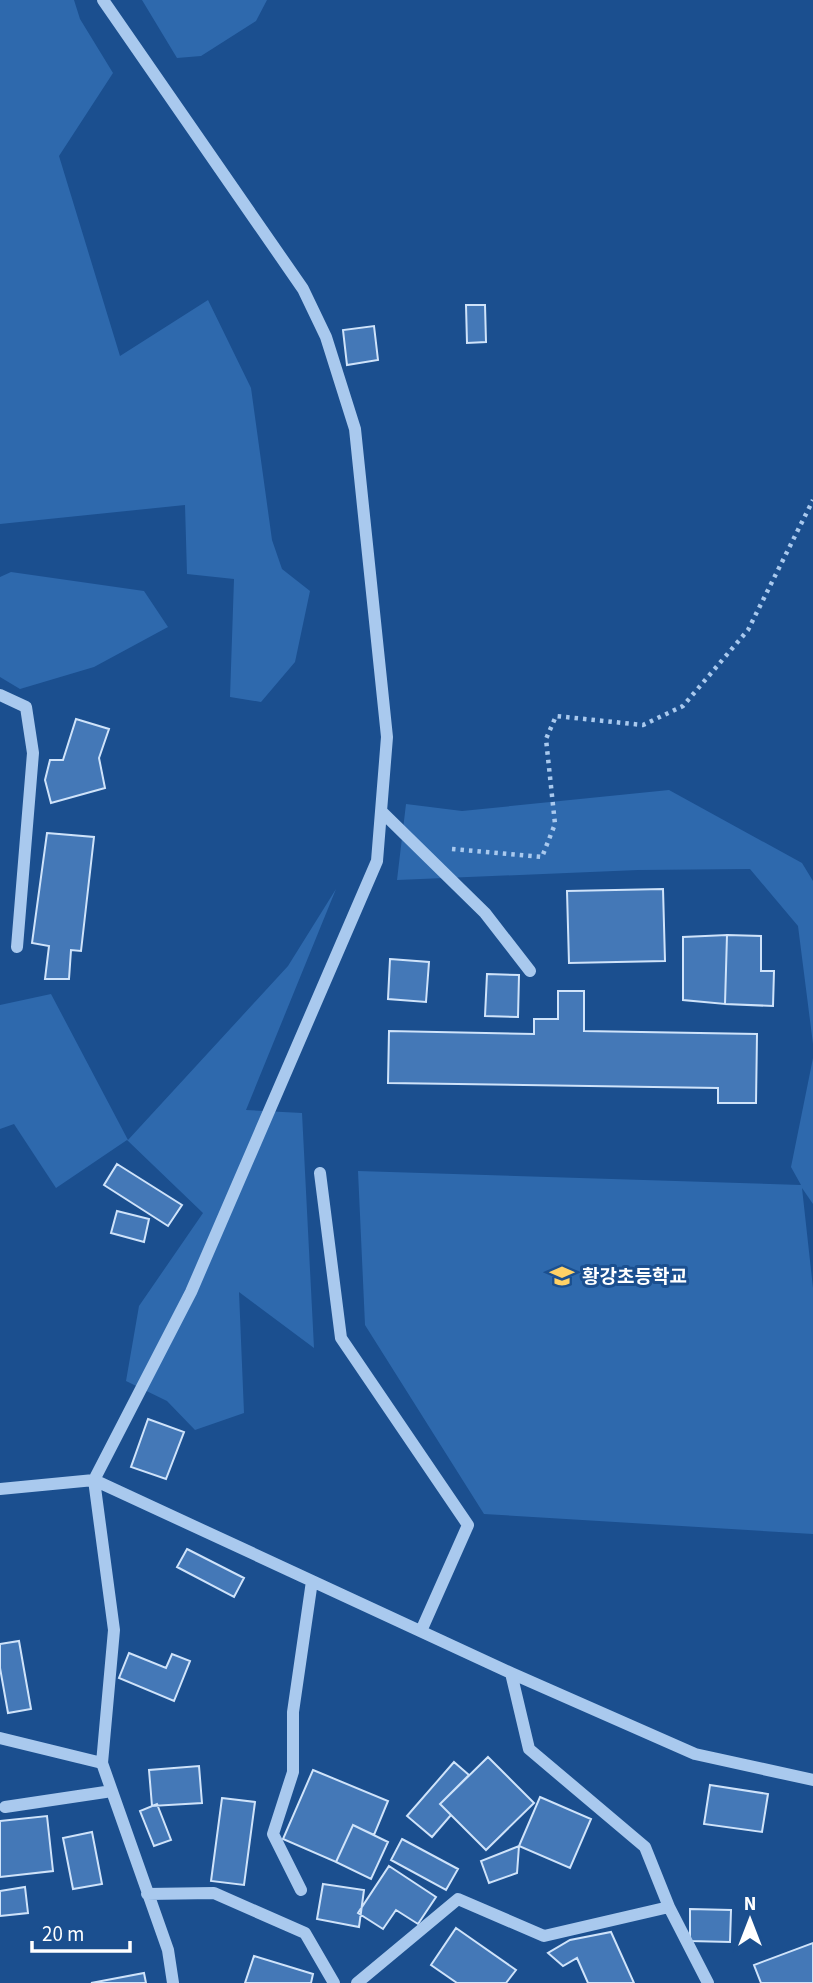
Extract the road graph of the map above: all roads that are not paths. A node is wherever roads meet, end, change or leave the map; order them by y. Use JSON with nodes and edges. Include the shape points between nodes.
{"nodes":[{"id":1,"x":103,"y":0,"type":"edge"},
{"id":2,"x":0,"y":695,"type":"edge"},
{"id":3,"x":381,"y":811,"type":"junction"},
{"id":4,"x":17,"y":947,"type":"dead end"},
{"id":5,"x":530,"y":971,"type":"dead end"},
{"id":6,"x":320,"y":1173,"type":"dead end"},
{"id":7,"x":94,"y":1480,"type":"junction"},
{"id":8,"x":0,"y":1489,"type":"edge"},
{"id":9,"x":312,"y":1581,"type":"junction"},
{"id":10,"x":421,"y":1631,"type":"junction"},
{"id":11,"x":511,"y":1673,"type":"junction"},
{"id":12,"x":0,"y":1738,"type":"edge"},
{"id":13,"x":102,"y":1763,"type":"junction"},
{"id":14,"x":813,"y":1780,"type":"edge"},
{"id":15,"x":112,"y":1791,"type":"junction"},
{"id":16,"x":5,"y":1807,"type":"dead end"},
{"id":17,"x":301,"y":1889,"type":"dead end"},
{"id":18,"x":147,"y":1894,"type":"junction"},
{"id":19,"x":669,"y":1907,"type":"junction"},
{"id":20,"x":173,"y":1983,"type":"edge"},
{"id":21,"x":334,"y":1983,"type":"edge"},
{"id":22,"x":357,"y":1983,"type":"edge"},
{"id":23,"x":708,"y":1983,"type":"edge"}],
"edges":[{"from":1,"to":3,"type":"street","via":[[303,289],[326,337],[355,429],[387,737]]},
{"from":2,"to":4,"type":"street","via":[[26,707],[33,753]]},
{"from":3,"to":5,"type":"street","via":[[485,913]]},
{"from":3,"to":7,"type":"street","via":[[377,861],[361,899],[191,1292]]},
{"from":6,"to":10,"type":"street","via":[[341,1338],[468,1525]]},
{"from":7,"to":8,"type":"street"},
{"from":7,"to":9,"type":"street"},
{"from":7,"to":13,"type":"street","via":[[114,1630]]},
{"from":9,"to":10,"type":"street"},
{"from":9,"to":17,"type":"street","via":[[293,1712],[293,1772],[274,1834]]},
{"from":10,"to":11,"type":"street"},
{"from":11,"to":14,"type":"street","via":[[695,1754]]},
{"from":11,"to":19,"type":"street","via":[[529,1749],[645,1847]]},
{"from":12,"to":13,"type":"street"},
{"from":13,"to":15,"type":"street"},
{"from":15,"to":16,"type":"street"},
{"from":15,"to":18,"type":"street"},
{"from":18,"to":20,"type":"street","via":[[168,1951]]},
{"from":18,"to":21,"type":"street","via":[[214,1893],[305,1933]]},
{"from":19,"to":22,"type":"street","via":[[544,1936],[458,1899]]},
{"from":19,"to":23,"type":"street"}]}
